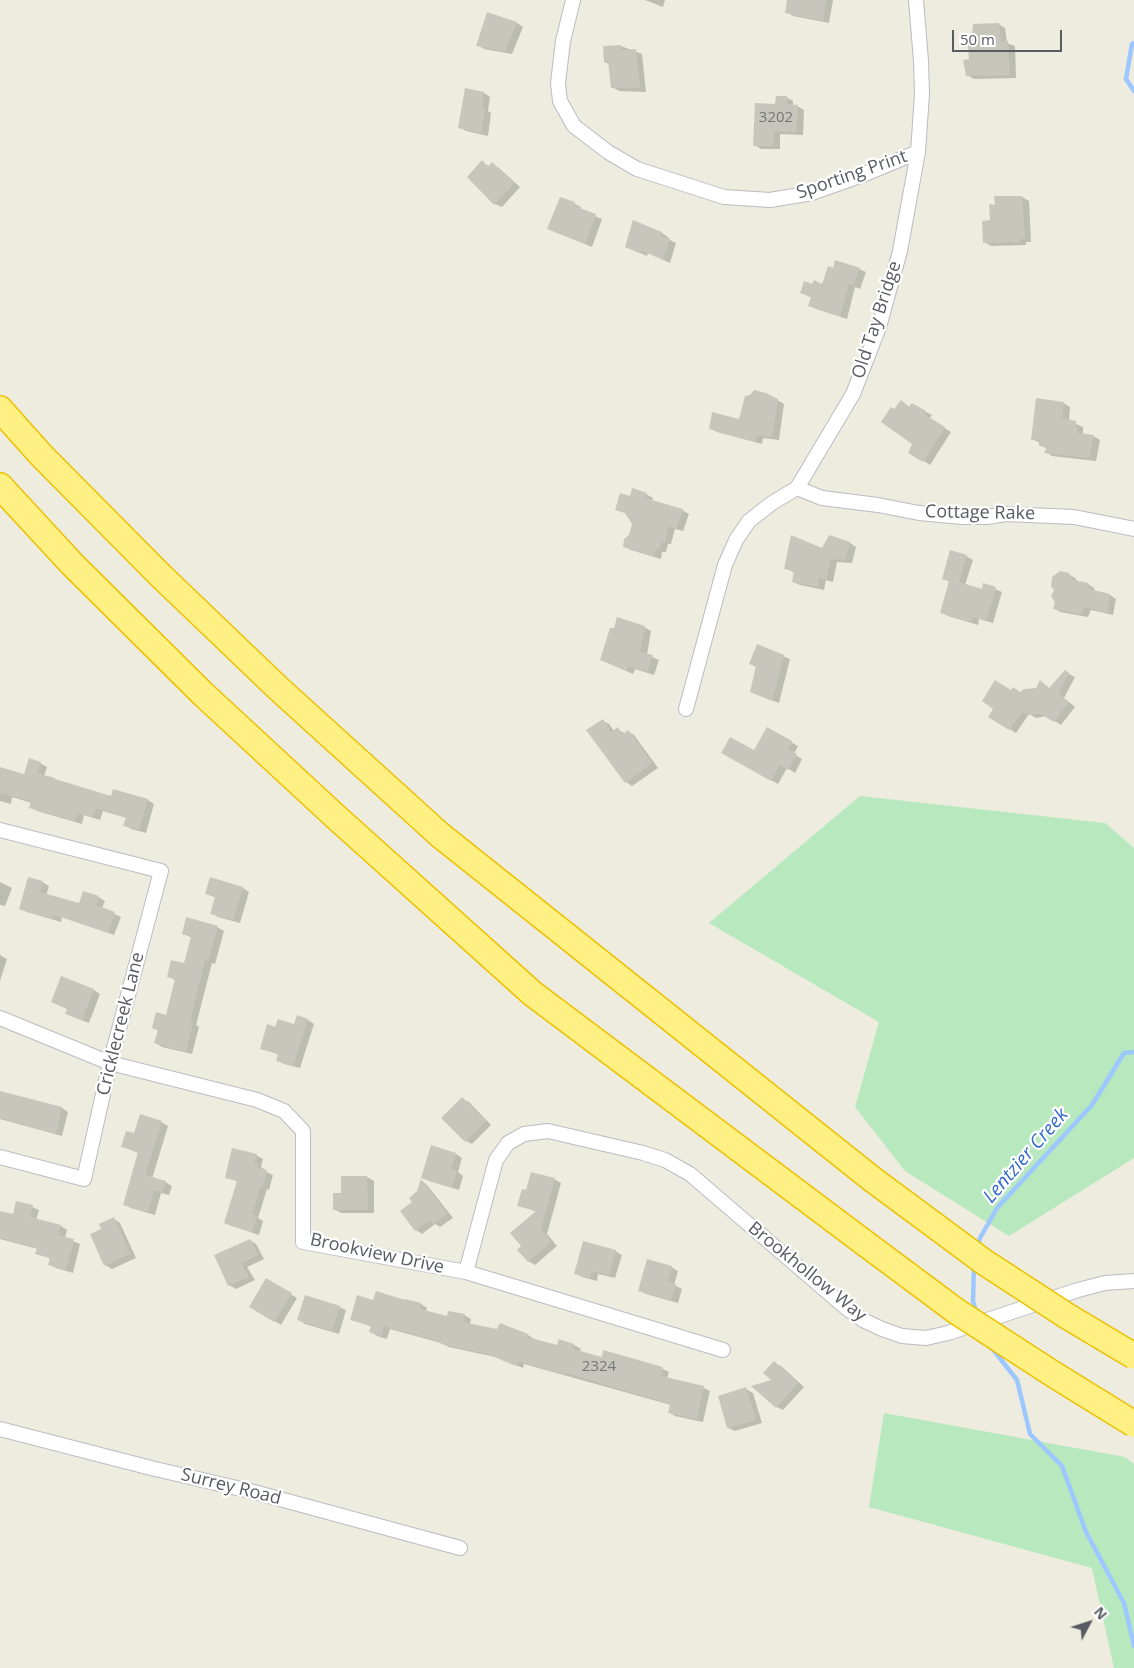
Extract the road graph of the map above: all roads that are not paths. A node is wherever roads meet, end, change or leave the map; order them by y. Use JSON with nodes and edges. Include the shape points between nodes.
{"nodes":[{"id":1,"x":573,"y":0,"type":"edge"},
{"id":2,"x":916,"y":0,"type":"edge"},
{"id":3,"x":918,"y":152,"type":"junction"},
{"id":4,"x":0,"y":409,"type":"edge"},
{"id":5,"x":0,"y":486,"type":"edge"},
{"id":6,"x":797,"y":488,"type":"junction"},
{"id":7,"x":1134,"y":529,"type":"edge"},
{"id":8,"x":686,"y":709,"type":"dead end"},
{"id":9,"x":0,"y":830,"type":"edge"},
{"id":10,"x":0,"y":1018,"type":"edge"},
{"id":11,"x":110,"y":1064,"type":"junction"},
{"id":12,"x":524,"y":1134,"type":"joint"},
{"id":13,"x":0,"y":1157,"type":"edge"},
{"id":14,"x":466,"y":1272,"type":"junction"},
{"id":15,"x":1134,"y":1281,"type":"edge"},
{"id":16,"x":723,"y":1350,"type":"dead end"},
{"id":17,"x":1134,"y":1356,"type":"edge"},
{"id":18,"x":1134,"y":1424,"type":"edge"},
{"id":19,"x":0,"y":1428,"type":"edge"},
{"id":20,"x":460,"y":1548,"type":"dead end"}],
"edges":[{"from":1,"to":3,"type":"street","name":"Sporting Print","via":[[563,41],[558,83],[560,101],[574,126],[637,169],[724,197],[770,200],[812,193]]},
{"from":2,"to":3,"type":"street","name":"Old Tay Bridge","via":[[922,94]]},
{"from":3,"to":6,"type":"street","name":"Old Tay Bridge","via":[[900,251],[879,327],[853,394]]},
{"from":4,"to":17,"type":"highway","bridge":true,"via":[[161,576],[279,689],[440,835],[872,1179],[984,1262]]},
{"from":5,"to":18,"type":"highway","bridge":true,"via":[[72,564],[203,694],[533,994],[956,1311]]},
{"from":6,"to":7,"type":"street","name":"Cottage Rake","via":[[822,498],[919,513],[962,517],[1006,514],[1074,516]]},
{"from":6,"to":8,"type":"street","name":"Old Tay Bridge","via":[[749,521],[736,540],[725,565]]},
{"from":9,"to":11,"type":"street","name":"Cricklecreek Lane","via":[[160,871]]},
{"from":10,"to":11,"type":"street"},
{"from":11,"to":13,"type":"street","name":"Cricklecreek Lane","via":[[84,1178]]},
{"from":11,"to":14,"type":"street","name":"Brookview Drive","via":[[256,1100],[284,1111],[303,1131],[303,1242]]},
{"from":12,"to":14,"type":"street","name":"Brookview Drive","via":[[508,1143],[496,1160]]},
{"from":12,"to":15,"type":"street","name":"Brookhollow Way","bridge":true,"via":[[548,1131],[665,1160],[690,1174],[845,1307],[863,1320],[902,1336],[926,1338],[948,1334],[1096,1285]]},
{"from":14,"to":16,"type":"street","name":"Brookview Drive"},
{"from":19,"to":20,"type":"street","name":"Surrey Road"}]}
